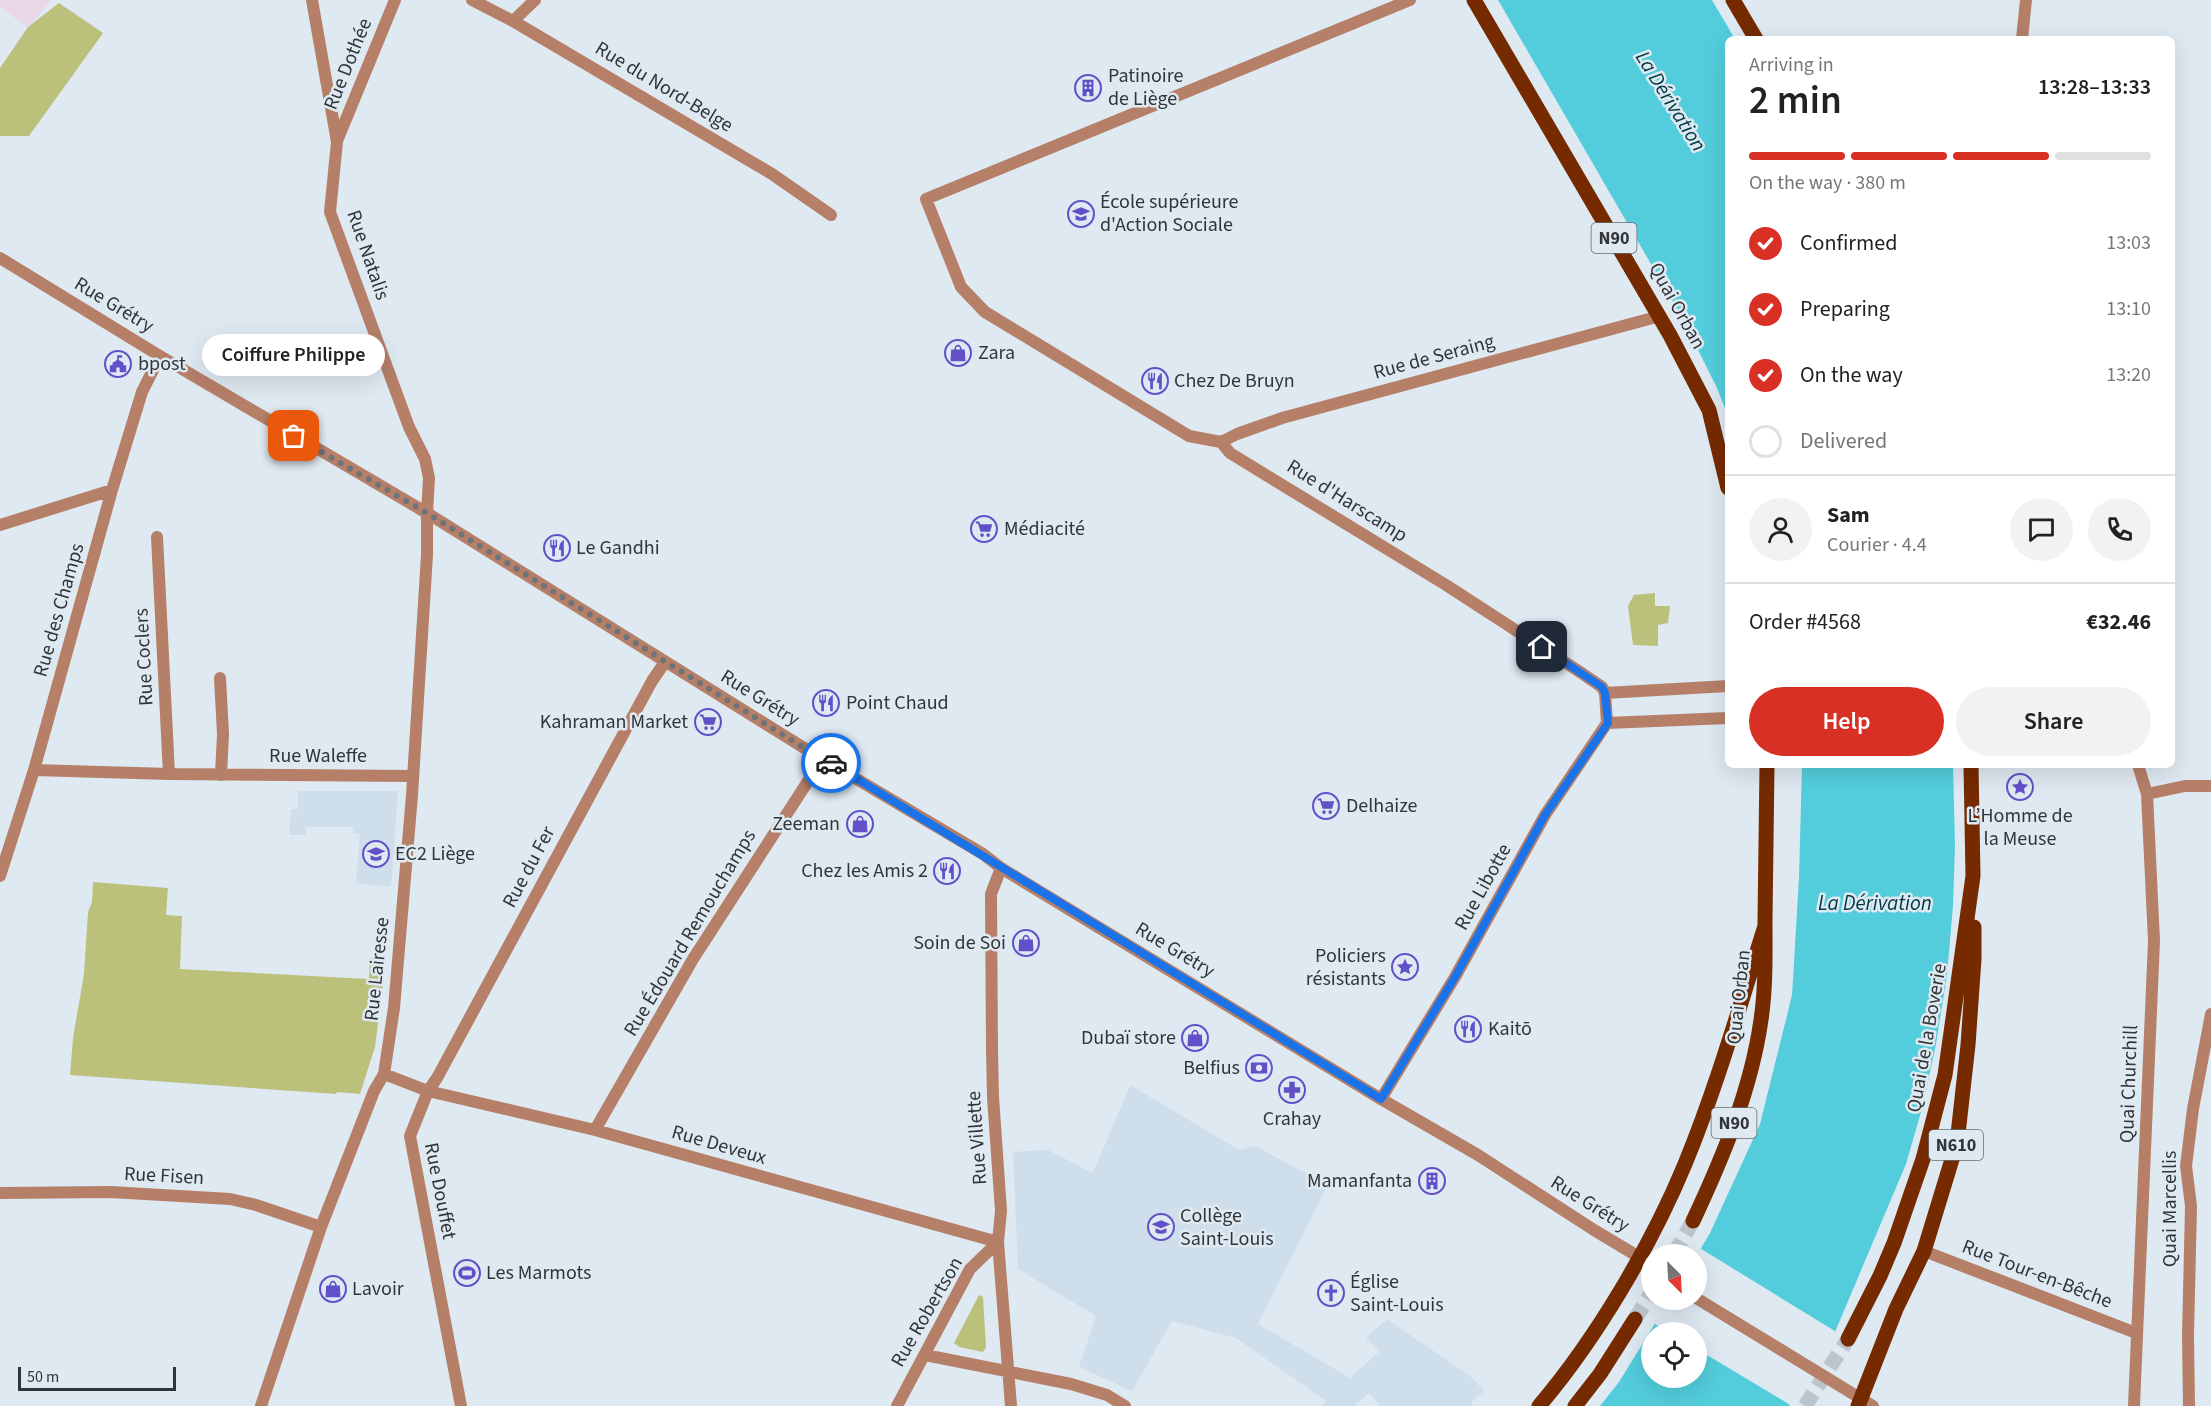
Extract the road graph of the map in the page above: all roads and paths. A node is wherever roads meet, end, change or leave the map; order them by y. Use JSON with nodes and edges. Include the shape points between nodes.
{"nodes":[{"id":1,"x":312,"y":0,"type":"edge"},
{"id":2,"x":395,"y":0,"type":"edge"},
{"id":3,"x":472,"y":0,"type":"edge"},
{"id":4,"x":535,"y":0,"type":"edge"},
{"id":5,"x":1410,"y":0,"type":"edge"},
{"id":6,"x":1474,"y":0,"type":"edge"},
{"id":7,"x":1733,"y":0,"type":"edge"},
{"id":8,"x":2026,"y":0,"type":"edge"},
{"id":9,"x":1390,"y":5,"type":"edge"},
{"id":10,"x":513,"y":21,"type":"junction"},
{"id":11,"x":1754,"y":36,"type":"edge"},
{"id":12,"x":2022,"y":36,"type":"edge"},
{"id":13,"x":337,"y":142,"type":"junction"},
{"id":14,"x":831,"y":215,"type":"dead end"},
{"id":15,"x":0,"y":258,"type":"edge"},
{"id":16,"x":1660,"y":316,"type":"junction"},
{"id":17,"x":160,"y":356,"type":"junction"},
{"id":18,"x":1221,"y":442,"type":"junction"},
{"id":19,"x":1725,"y":476,"type":"edge"},
{"id":20,"x":112,"y":490,"type":"junction"},
{"id":21,"x":427,"y":513,"type":"junction"},
{"id":22,"x":0,"y":525,"type":"edge"},
{"id":23,"x":158,"y":537,"type":"dead end"},
{"id":24,"x":665,"y":662,"type":"junction"},
{"id":25,"x":220,"y":678,"type":"dead end"},
{"id":26,"x":1725,"y":686,"type":"edge"},
{"id":27,"x":1605,"y":693,"type":"junction"},
{"id":28,"x":1725,"y":718,"type":"edge"},
{"id":29,"x":1608,"y":723,"type":"junction"},
{"id":30,"x":823,"y":758,"type":"junction"},
{"id":31,"x":1767,"y":768,"type":"edge"},
{"id":32,"x":1971,"y":768,"type":"edge"},
{"id":33,"x":2139,"y":768,"type":"edge"},
{"id":34,"x":34,"y":770,"type":"junction"},
{"id":35,"x":169,"y":774,"type":"junction"},
{"id":36,"x":221,"y":775,"type":"junction"},
{"id":37,"x":413,"y":776,"type":"junction"},
{"id":38,"x":2211,"y":786,"type":"edge"},
{"id":39,"x":2147,"y":794,"type":"junction"},
{"id":40,"x":1001,"y":868,"type":"junction"},
{"id":41,"x":0,"y":876,"type":"edge"},
{"id":42,"x":1973,"y":876,"type":"junction"},
{"id":43,"x":1765,"y":926,"type":"junction"},
{"id":44,"x":2211,"y":1014,"type":"edge"},
{"id":45,"x":384,"y":1074,"type":"junction"},
{"id":46,"x":428,"y":1091,"type":"junction"},
{"id":47,"x":1381,"y":1099,"type":"junction"},
{"id":48,"x":595,"y":1130,"type":"junction"},
{"id":49,"x":0,"y":1192,"type":"edge"},
{"id":50,"x":1693,"y":1221,"type":"tunnel mouth"},
{"id":51,"x":321,"y":1227,"type":"junction"},
{"id":52,"x":998,"y":1242,"type":"junction"},
{"id":53,"x":1924,"y":1251,"type":"junction"},
{"id":54,"x":1639,"y":1257,"type":"junction"},
{"id":55,"x":1707,"y":1305,"type":"edge"},
{"id":56,"x":1635,"y":1320,"type":"tunnel mouth"},
{"id":57,"x":2136,"y":1333,"type":"junction"},
{"id":58,"x":1848,"y":1339,"type":"tunnel mouth"},
{"id":59,"x":925,"y":1355,"type":"junction"},
{"id":60,"x":1009,"y":1372,"type":"junction"},
{"id":61,"x":1864,"y":1403,"type":"edge"},
{"id":62,"x":261,"y":1406,"type":"edge"},
{"id":63,"x":460,"y":1406,"type":"edge"},
{"id":64,"x":897,"y":1406,"type":"edge"},
{"id":65,"x":1011,"y":1406,"type":"edge"},
{"id":66,"x":1125,"y":1406,"type":"edge"},
{"id":67,"x":1539,"y":1406,"type":"edge"},
{"id":68,"x":1575,"y":1406,"type":"edge"},
{"id":69,"x":2134,"y":1406,"type":"edge"},
{"id":70,"x":2189,"y":1406,"type":"edge"}],
"edges":[{"from":1,"to":13,"type":"street","name":"Rue Natalis"},
{"from":2,"to":13,"type":"street","name":"Rue Dothée"},
{"from":3,"to":10,"type":"street","name":"Rue du Nord-Belge"},
{"from":4,"to":10,"type":"street"},
{"from":5,"to":9,"type":"street"},
{"from":6,"to":16,"type":"main road","name":"Quai Orban","number":"N90"},
{"from":7,"to":11,"type":"main road"},
{"from":8,"to":12,"type":"street"},
{"from":9,"to":18,"type":"street","name":"Rue d'Harscamp","via":[[926,199],[961,287],[985,312],[1189,436]]},
{"from":10,"to":14,"type":"street","name":"Rue du Nord-Belge","via":[[772,174]]},
{"from":13,"to":21,"type":"street","name":"Rue Natalis","via":[[330,212],[409,427],[425,459],[429,478]]},
{"from":15,"to":17,"type":"street","name":"Rue Grétry"},
{"from":16,"to":18,"type":"street","name":"Rue de Seraing","via":[[1282,418]]},
{"from":16,"to":19,"type":"main road","name":"Quai Orban","number":"N90","via":[[1708,410]]},
{"from":17,"to":20,"type":"street","name":"Rue des Champs","via":[[142,392]]},
{"from":17,"to":21,"type":"street","name":"Rue Grétry"},
{"from":18,"to":27,"type":"street","name":"Rue d'Harscamp","via":[[1230,453],[1446,585],[1580,672]]},
{"from":20,"to":22,"type":"street"},
{"from":20,"to":34,"type":"street","name":"Rue des Champs"},
{"from":21,"to":24,"type":"street","name":"Rue Grétry"},
{"from":21,"to":37,"type":"street","name":"Rue Lairesse"},
{"from":23,"to":35,"type":"street","name":"Rue Coclers"},
{"from":24,"to":30,"type":"street","name":"Rue Grétry"},
{"from":24,"to":46,"type":"street","name":"Rue du Fer"},
{"from":25,"to":36,"type":"street"},
{"from":26,"to":27,"type":"street"},
{"from":27,"to":29,"type":"street"},
{"from":28,"to":29,"type":"street"},
{"from":29,"to":47,"type":"street","name":"Rue Libotte","via":[[1545,815],[1455,977]]},
{"from":30,"to":40,"type":"street","name":"Rue Grétry"},
{"from":30,"to":48,"type":"street","name":"Rue Édouard Remouchamps","via":[[693,959]]},
{"from":31,"to":43,"type":"main road","name":"Quai Orban","number":"N90"},
{"from":32,"to":42,"type":"main road","name":"Quai de la Boverie","number":"N610"},
{"from":33,"to":39,"type":"street","name":"Quai Churchill"},
{"from":34,"to":35,"type":"street","name":"Rue Waleffe"},
{"from":34,"to":41,"type":"street","name":"Rue des Champs"},
{"from":35,"to":36,"type":"street","name":"Rue Waleffe"},
{"from":36,"to":37,"type":"street","name":"Rue Waleffe"},
{"from":37,"to":45,"type":"street","name":"Rue Lairesse","via":[[394,1008]]},
{"from":38,"to":39,"type":"street","via":[[2185,786]]},
{"from":39,"to":57,"type":"street","name":"Quai Churchill","via":[[2154,941]]},
{"from":40,"to":47,"type":"street","name":"Rue Grétry"},
{"from":40,"to":52,"type":"street","name":"Rue Villette","via":[[991,894],[993,1097],[1001,1211]]},
{"from":42,"to":53,"type":"main road","number":"N610","via":[[1974,959],[1957,1143]]},
{"from":42,"to":58,"type":"main road","name":"Quai de la Boverie","number":"N610","via":[[1952,1034],[1937,1110],[1894,1243]]},
{"from":43,"to":50,"type":"main road","name":"Quai Orban","number":"N90","via":[[1766,975],[1756,1049],[1730,1134]]},
{"from":43,"to":54,"type":"main road","via":[[1695,1138],[1674,1190]]},
{"from":44,"to":70,"type":"street","name":"Quai Marcellis","via":[[2186,1166],[2191,1206]]},
{"from":45,"to":46,"type":"street","name":"Rue Deveux"},
{"from":45,"to":51,"type":"street","name":"Rue Lairesse","via":[[374,1090]]},
{"from":46,"to":48,"type":"street","name":"Rue Deveux"},
{"from":46,"to":63,"type":"street","name":"Rue Douffet","via":[[410,1136]]},
{"from":47,"to":54,"type":"street","name":"Rue Grétry"},
{"from":48,"to":52,"type":"street","name":"Rue Deveux"},
{"from":49,"to":51,"type":"street","name":"Rue Fisen","via":[[111,1192],[230,1199]]},
{"from":51,"to":62,"type":"street","name":"Rue Lairesse"},
{"from":52,"to":59,"type":"street","name":"Rue Robertson","via":[[970,1269]]},
{"from":52,"to":60,"type":"street","name":"Rue Villette"},
{"from":53,"to":57,"type":"street","name":"Rue Tour-en-Bêche"},
{"from":53,"to":61,"type":"main road","number":"N610","via":[[1896,1309]]},
{"from":54,"to":67,"type":"main road","via":[[1589,1338]]},
{"from":55,"to":61,"type":"street"},
{"from":56,"to":68,"type":"main road"},
{"from":57,"to":69,"type":"street","name":"Quai Churchill"},
{"from":59,"to":60,"type":"street"},
{"from":59,"to":64,"type":"street","name":"Rue Robertson"},
{"from":60,"to":65,"type":"street","name":"Rue Villette"},
{"from":60,"to":66,"type":"street","via":[[1071,1384],[1107,1395]]}]}
